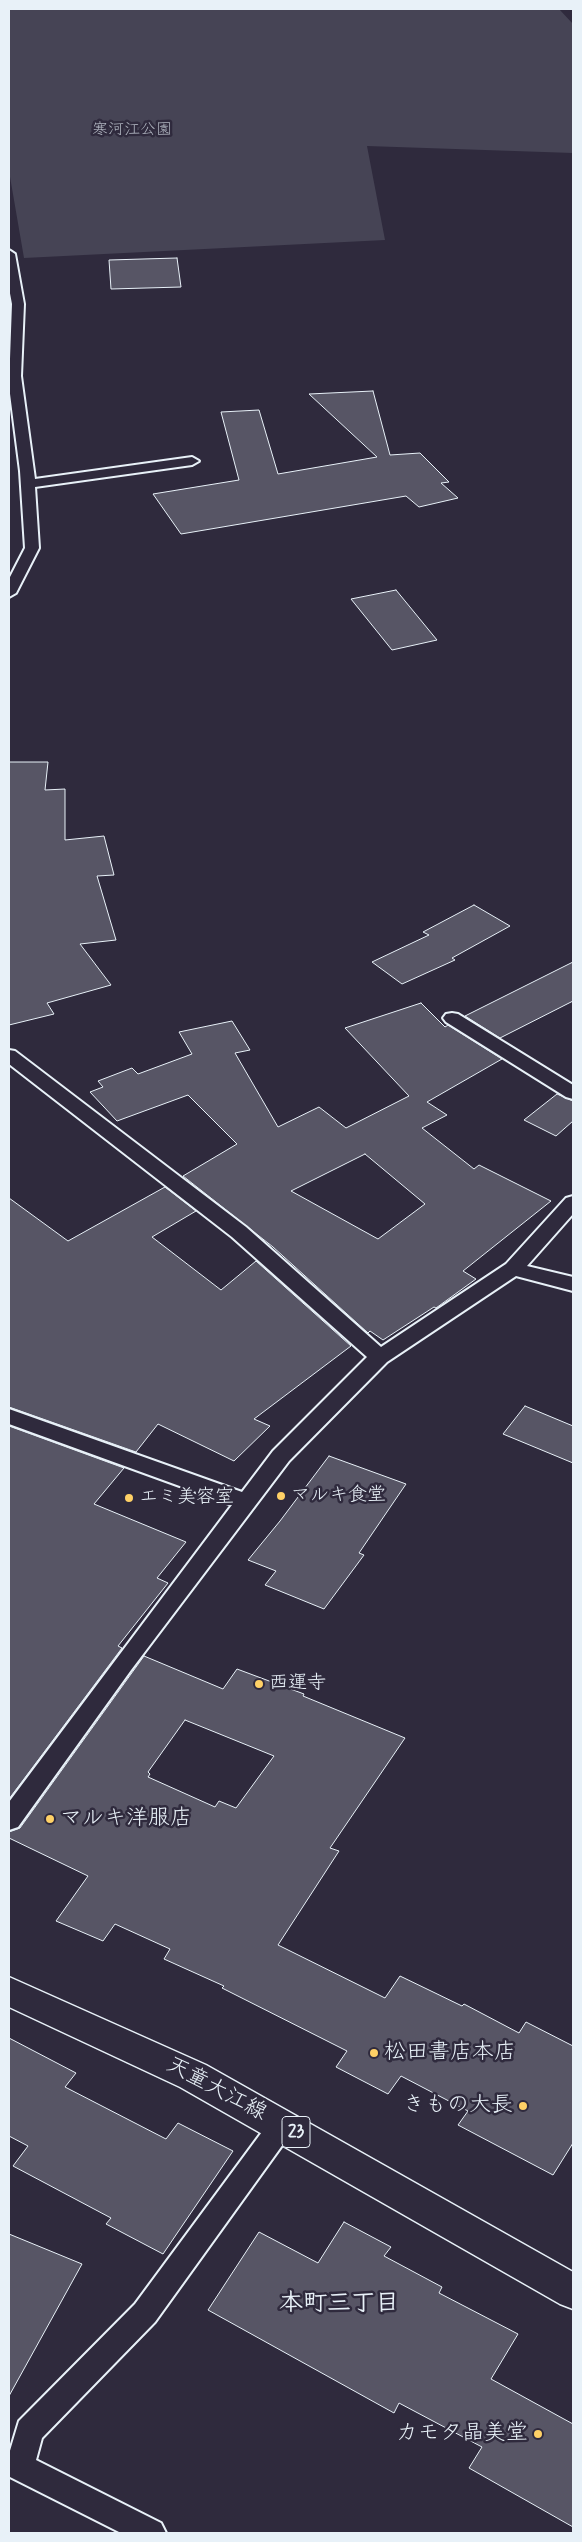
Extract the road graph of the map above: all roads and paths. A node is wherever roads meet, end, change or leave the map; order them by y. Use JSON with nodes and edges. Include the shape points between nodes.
{"nodes":[{"id":1,"x":9,"y":254,"type":"edge"},
{"id":2,"x":12,"y":376,"type":"edge"},
{"id":3,"x":192,"y":462,"type":"dead end"},
{"id":4,"x":28,"y":484,"type":"junction"},
{"id":5,"x":9,"y":593,"type":"edge"},
{"id":6,"x":452,"y":1018,"type":"dead end"},
{"id":7,"x":9,"y":1055,"type":"edge"},
{"id":8,"x":573,"y":1093,"type":"edge"},
{"id":9,"x":573,"y":1202,"type":"edge"},
{"id":10,"x":513,"y":1269,"type":"junction"},
{"id":11,"x":573,"y":1284,"type":"edge"},
{"id":12,"x":380,"y":1357,"type":"junction"},
{"id":13,"x":9,"y":1416,"type":"edge"},
{"id":14,"x":246,"y":1502,"type":"junction"},
{"id":15,"x":9,"y":1820,"type":"edge"},
{"id":16,"x":9,"y":1991,"type":"edge"},
{"id":17,"x":282,"y":2125,"type":"junction"},
{"id":18,"x":573,"y":2292,"type":"edge"},
{"id":19,"x":151,"y":2533,"type":"edge"}],
"edges":[{"from":1,"to":2,"type":"lane","via":[[18,304]]},
{"from":2,"to":4,"type":"lane"},
{"from":3,"to":4,"type":"lane"},
{"from":4,"to":5,"type":"lane","via":[[32,548]]},
{"from":6,"to":8,"type":"lane"},
{"from":7,"to":12,"type":"lane","via":[[239,1232]]},
{"from":9,"to":10,"type":"lane"},
{"from":10,"to":11,"type":"lane"},
{"from":10,"to":12,"type":"lane"},
{"from":12,"to":14,"type":"lane","via":[[281,1456]]},
{"from":13,"to":14,"type":"lane"},
{"from":14,"to":15,"type":"lane"},
{"from":16,"to":17,"type":"main road","name":"天童大江線","number":"23","via":[[193,2076]]},
{"from":17,"to":18,"type":"main road","name":"天童大江線","number":"23"},
{"from":17,"to":19,"type":"lane","via":[[145,2313],[29,2431],[20,2467]]}]}
